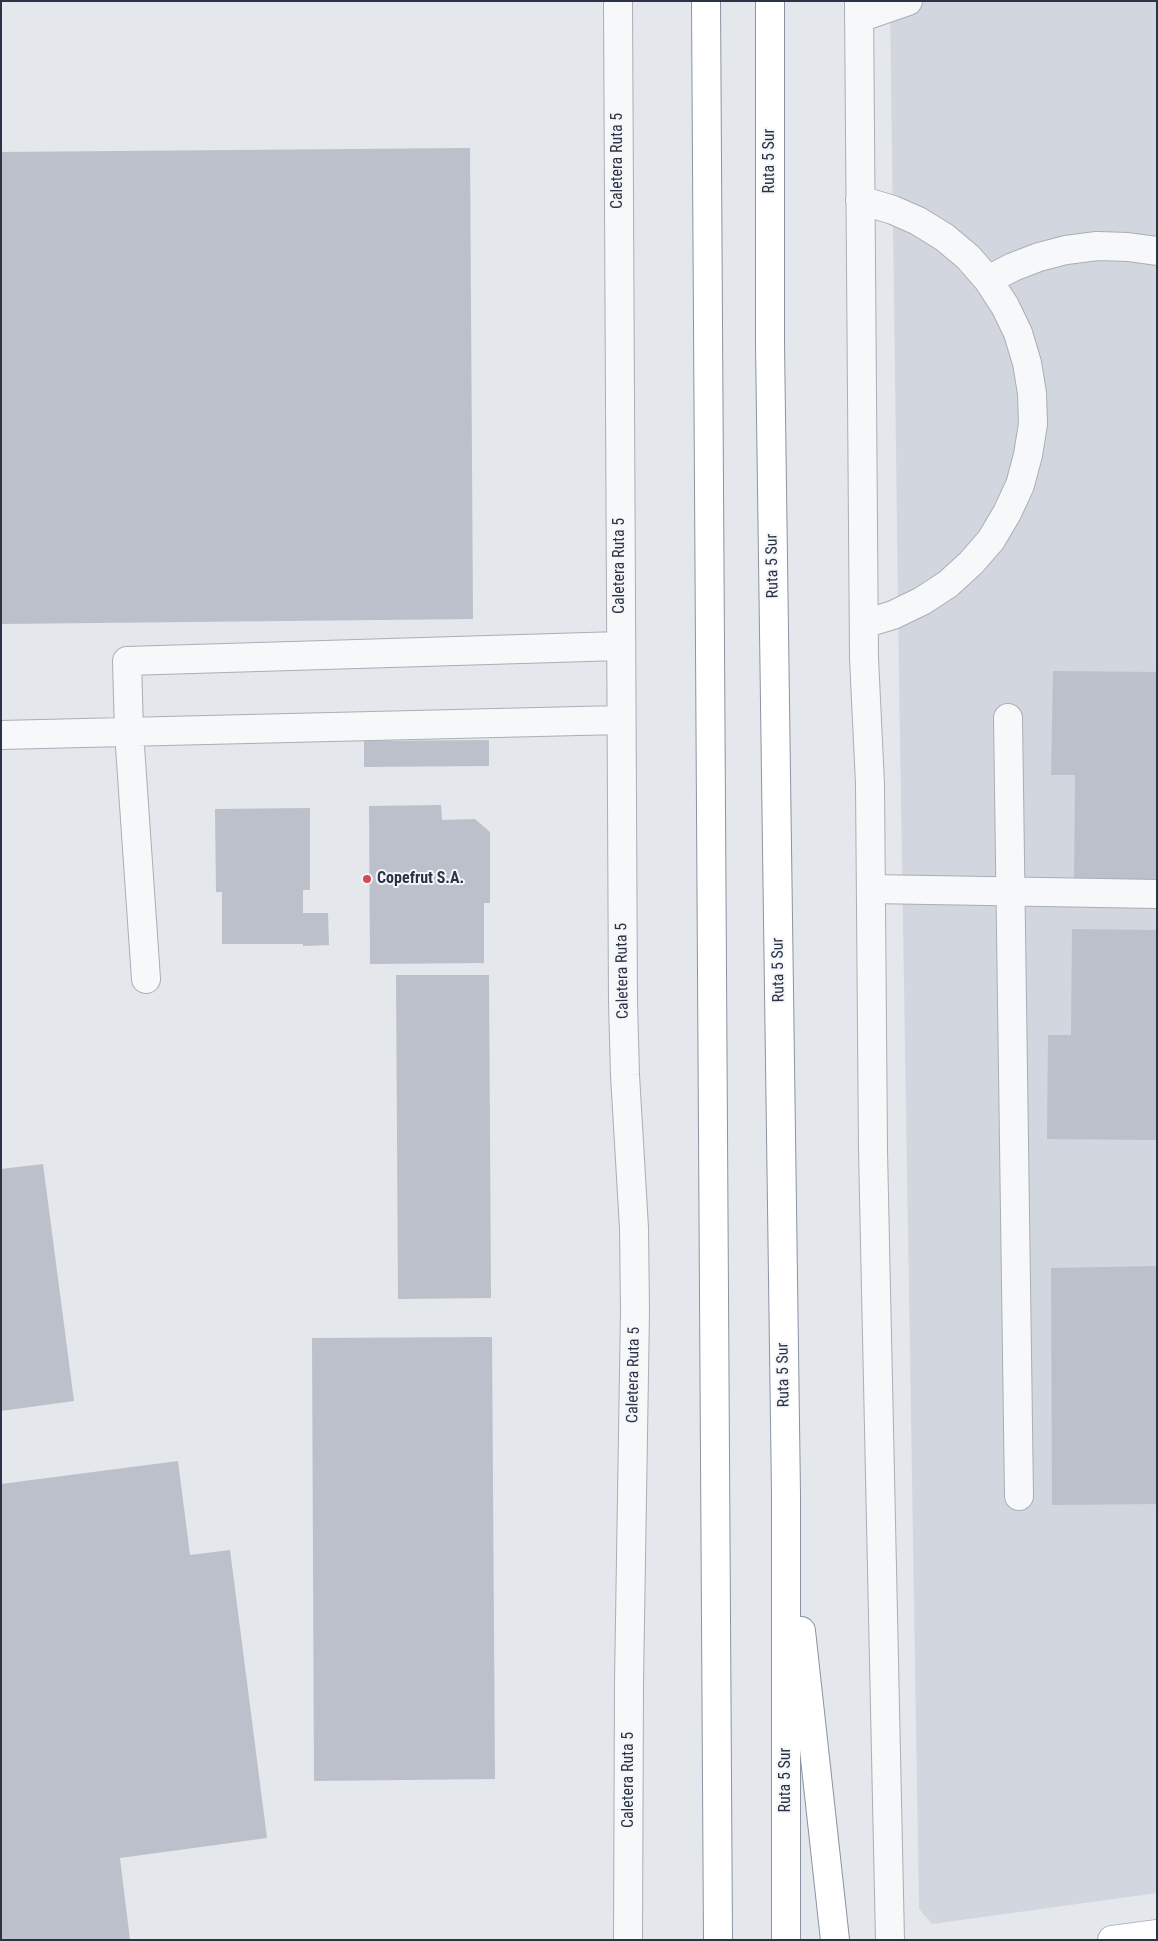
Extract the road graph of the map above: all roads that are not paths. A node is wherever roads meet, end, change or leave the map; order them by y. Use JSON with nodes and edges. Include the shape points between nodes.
{"nodes":[{"id":1,"x":618,"y":1,"type":"edge"},
{"id":2,"x":706,"y":1,"type":"edge"},
{"id":3,"x":770,"y":1,"type":"edge"},
{"id":4,"x":908,"y":1,"type":"edge"},
{"id":5,"x":859,"y":10,"type":"edge"},
{"id":6,"x":860,"y":200,"type":"junction"},
{"id":7,"x":1157,"y":250,"type":"edge"},
{"id":8,"x":988,"y":280,"type":"junction"},
{"id":9,"x":864,"y":624,"type":"junction"},
{"id":10,"x":620,"y":646,"type":"junction"},
{"id":11,"x":1008,"y":718,"type":"dead end"},
{"id":12,"x":620,"y":720,"type":"junction"},
{"id":13,"x":129,"y":732,"type":"junction"},
{"id":14,"x":1,"y":735,"type":"edge"},
{"id":15,"x":872,"y":889,"type":"junction"},
{"id":16,"x":1012,"y":891,"type":"junction"},
{"id":17,"x":1157,"y":894,"type":"edge"},
{"id":18,"x":146,"y":979,"type":"dead end"},
{"id":19,"x":786,"y":1493,"type":"junction"},
{"id":20,"x":1019,"y":1496,"type":"dead end"},
{"id":21,"x":1157,"y":1934,"type":"edge"},
{"id":22,"x":628,"y":1940,"type":"edge"},
{"id":23,"x":718,"y":1940,"type":"edge"},
{"id":24,"x":786,"y":1940,"type":"edge"},
{"id":25,"x":835,"y":1940,"type":"edge"},
{"id":26,"x":890,"y":1940,"type":"edge"},
{"id":27,"x":1112,"y":1940,"type":"edge"}],
"edges":[{"from":1,"to":10,"type":"street","name":"Caletera Ruta 5"},
{"from":2,"to":23,"type":"main road"},
{"from":3,"to":19,"type":"main road","name":"Ruta 5 Sur","via":[[770,344]]},
{"from":4,"to":5,"type":"street"},
{"from":5,"to":6,"type":"street"},
{"from":6,"to":8,"type":"street","via":[[918,221],[944,237]]},
{"from":6,"to":9,"type":"street"},
{"from":7,"to":8,"type":"street","via":[[1098,246],[1066,250],[1013,267]]},
{"from":8,"to":9,"type":"street","via":[[1018,333],[1032,393],[1028,455],[1020,485],[991,540],[948,584],[922,601]]},
{"from":9,"to":15,"type":"street"},
{"from":10,"to":12,"type":"street","name":"Caletera Ruta 5"},
{"from":10,"to":13,"type":"street","via":[[127,661]]},
{"from":11,"to":16,"type":"street"},
{"from":12,"to":13,"type":"street"},
{"from":12,"to":22,"type":"street","name":"Caletera Ruta 5","via":[[623,1002],[635,1310]]},
{"from":13,"to":14,"type":"street"},
{"from":13,"to":18,"type":"street"},
{"from":15,"to":16,"type":"street"},
{"from":15,"to":26,"type":"street","via":[[873,1150]]},
{"from":16,"to":17,"type":"street"},
{"from":16,"to":20,"type":"street"},
{"from":19,"to":24,"type":"main road","name":"Ruta 5 Sur"},
{"from":19,"to":25,"type":"main road"},
{"from":21,"to":27,"type":"main road"}]}
